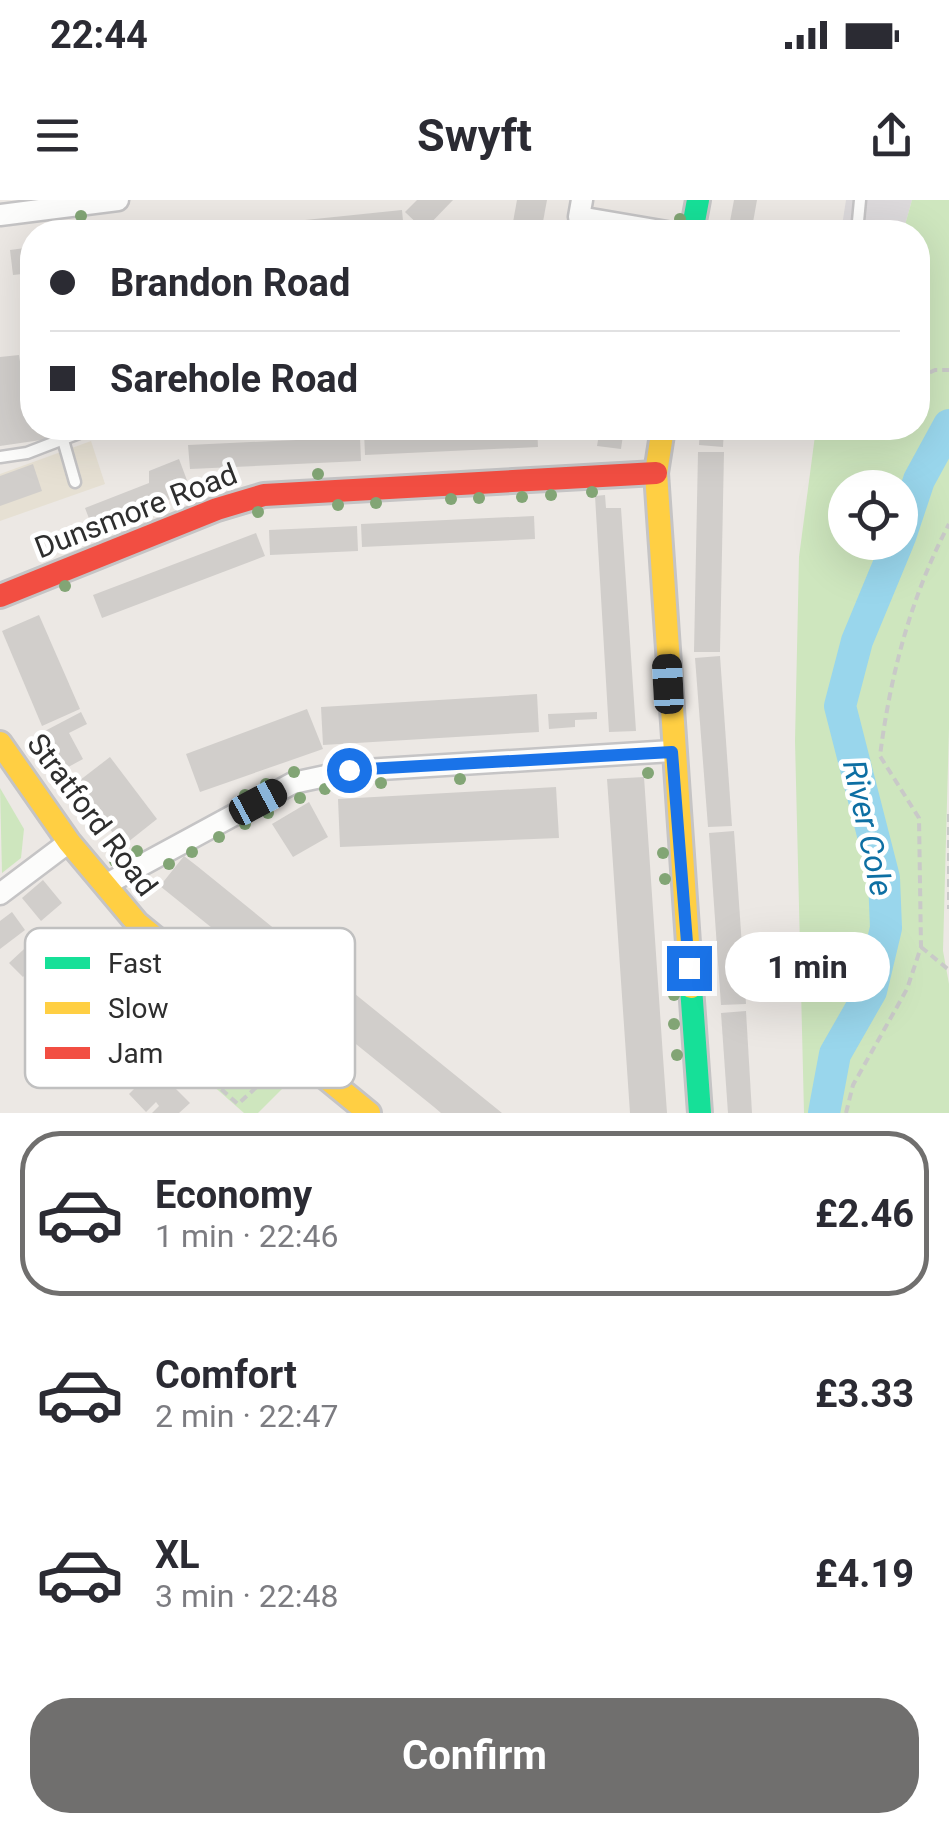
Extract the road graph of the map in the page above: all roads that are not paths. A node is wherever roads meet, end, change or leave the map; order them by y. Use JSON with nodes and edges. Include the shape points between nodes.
{"nodes":[{"id":1,"x":118,"y":200,"type":"edge"},
{"id":2,"x":0,"y":214,"type":"edge"},
{"id":3,"x":63,"y":440,"type":"joint"},
{"id":4,"x":661,"y":440,"type":"edge"},
{"id":5,"x":0,"y":457,"type":"edge"},
{"id":6,"x":656,"y":473,"type":"junction"},
{"id":7,"x":75,"y":482,"type":"dead end"},
{"id":8,"x":0,"y":596,"type":"edge"},
{"id":9,"x":2,"y":750,"type":"edge"},
{"id":10,"x":672,"y":752,"type":"junction"},
{"id":11,"x":69,"y":842,"type":"junction"},
{"id":12,"x":105,"y":886,"type":"junction"},
{"id":13,"x":0,"y":894,"type":"edge"},
{"id":14,"x":143,"y":928,"type":"edge"},
{"id":15,"x":336,"y":1088,"type":"edge"},
{"id":16,"x":369,"y":1113,"type":"edge"},
{"id":17,"x":700,"y":1113,"type":"edge"}],
"edges":[{"from":1,"to":2,"type":"street"},
{"from":3,"to":5,"type":"lane"},
{"from":3,"to":7,"type":"lane"},
{"from":4,"to":6,"type":"main road"},
{"from":6,"to":8,"type":"main road","name":"Dunsmore Road","via":[[264,495]]},
{"from":6,"to":10,"type":"main road"},
{"from":9,"to":11,"type":"main road","name":"Stratford Road"},
{"from":10,"to":12,"type":"street","via":[[349,770],[293,783]]},
{"from":10,"to":17,"type":"main road"},
{"from":11,"to":12,"type":"main road","name":"Stratford Road"},
{"from":11,"to":13,"type":"street"},
{"from":12,"to":14,"type":"main road","name":"Stratford Road"},
{"from":15,"to":16,"type":"main road","name":"Stratford Road"}]}
